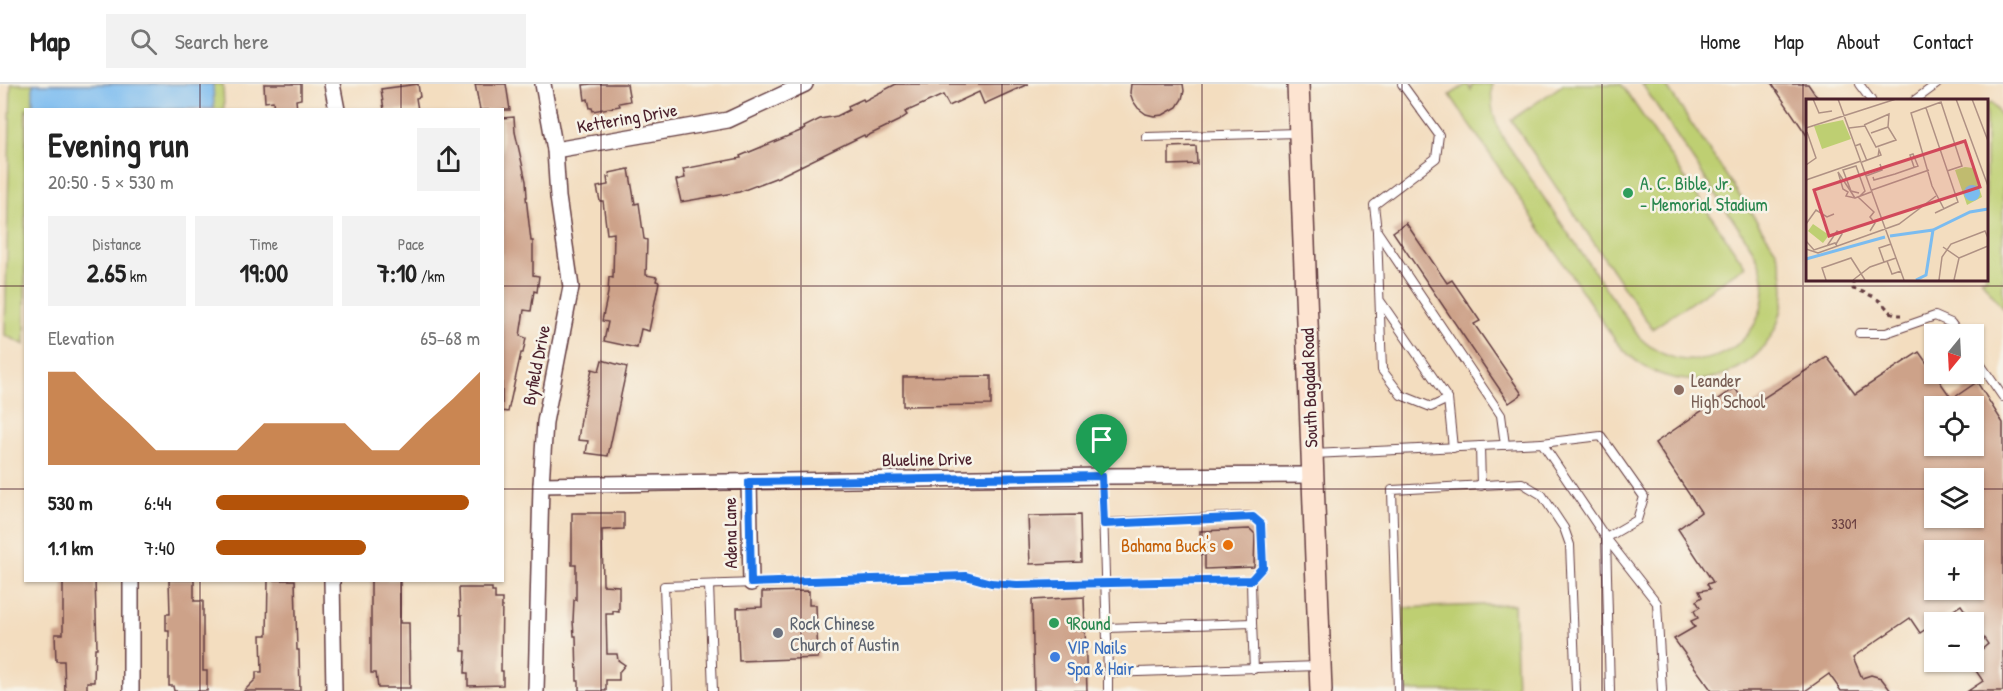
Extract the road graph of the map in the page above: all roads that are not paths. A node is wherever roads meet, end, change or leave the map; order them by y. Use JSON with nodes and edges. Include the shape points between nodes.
{"nodes":[{"id":1,"x":333,"y":84,"type":"edge"},
{"id":2,"x":543,"y":84,"type":"edge"},
{"id":3,"x":805,"y":84,"type":"edge"},
{"id":4,"x":1298,"y":84,"type":"edge"},
{"id":5,"x":1402,"y":84,"type":"edge"},
{"id":6,"x":1859,"y":84,"type":"edge"},
{"id":7,"x":1937,"y":84,"type":"edge"},
{"id":8,"x":1870,"y":99,"type":"edge"},
{"id":9,"x":1916,"y":99,"type":"edge"},
{"id":10,"x":336,"y":108,"type":"edge"},
{"id":11,"x":1299,"y":133,"type":"junction"},
{"id":12,"x":1146,"y":137,"type":"dead end"},
{"id":13,"x":555,"y":150,"type":"junction"},
{"id":14,"x":1377,"y":231,"type":"junction"},
{"id":15,"x":1380,"y":300,"type":"junction"},
{"id":16,"x":1952,"y":324,"type":"edge"},
{"id":17,"x":1859,"y":333,"type":"dead end"},
{"id":18,"x":1984,"y":369,"type":"edge"},
{"id":19,"x":2003,"y":397,"type":"edge"},
{"id":20,"x":1448,"y":399,"type":"junction"},
{"id":21,"x":1542,"y":443,"type":"junction"},
{"id":22,"x":1505,"y":445,"type":"junction"},
{"id":23,"x":1480,"y":446,"type":"junction"},
{"id":24,"x":1454,"y":448,"type":"junction"},
{"id":25,"x":1312,"y":464,"type":"junction"},
{"id":26,"x":1102,"y":476,"type":"junction"},
{"id":27,"x":749,"y":482,"type":"junction"},
{"id":28,"x":541,"y":485,"type":"junction"},
{"id":29,"x":1481,"y":486,"type":"junction"},
{"id":30,"x":1104,"y":524,"type":"junction"},
{"id":31,"x":1606,"y":538,"type":"junction"},
{"id":32,"x":1251,"y":580,"type":"junction"},
{"id":33,"x":131,"y":582,"type":"edge"},
{"id":34,"x":332,"y":582,"type":"edge"},
{"id":35,"x":751,"y":583,"type":"junction"},
{"id":36,"x":1105,"y":583,"type":"junction"},
{"id":37,"x":709,"y":585,"type":"junction"},
{"id":38,"x":1252,"y":623,"type":"junction"},
{"id":39,"x":1107,"y":628,"type":"junction"},
{"id":40,"x":1320,"y":665,"type":"junction"},
{"id":41,"x":1254,"y":669,"type":"junction"},
{"id":42,"x":1108,"y":673,"type":"junction"},
{"id":43,"x":131,"y":691,"type":"edge"},
{"id":44,"x":334,"y":691,"type":"edge"},
{"id":45,"x":536,"y":691,"type":"edge"},
{"id":46,"x":668,"y":691,"type":"edge"},
{"id":47,"x":713,"y":691,"type":"edge"},
{"id":48,"x":1108,"y":691,"type":"edge"},
{"id":49,"x":1321,"y":691,"type":"edge"},
{"id":50,"x":1398,"y":691,"type":"edge"},
{"id":51,"x":1575,"y":691,"type":"edge"},
{"id":52,"x":1610,"y":691,"type":"edge"},
{"id":53,"x":1662,"y":691,"type":"edge"}],
"edges":[{"from":1,"to":10,"type":"street"},
{"from":2,"to":13,"type":"street","name":"Byfield Drive"},
{"from":3,"to":13,"type":"street","name":"Kettering Drive","via":[[728,120]]},
{"from":4,"to":11,"type":"main road","name":"South Bagdad Road"},
{"from":5,"to":14,"type":"lane","via":[[1439,135],[1436,158],[1374,205]]},
{"from":6,"to":8,"type":"lane"},
{"from":7,"to":9,"type":"lane"},
{"from":11,"to":12,"type":"lane"},
{"from":11,"to":25,"type":"main road","name":"South Bagdad Road"},
{"from":13,"to":28,"type":"street","name":"Byfield Drive","via":[[571,287],[545,422]]},
{"from":14,"to":15,"type":"lane"},
{"from":14,"to":22,"type":"lane","via":[[1501,415]]},
{"from":15,"to":20,"type":"lane"},
{"from":15,"to":20,"type":"lane","via":[[1382,370],[1401,395],[1431,407]]},
{"from":16,"to":17,"type":"lane","via":[[1935,316],[1886,333]]},
{"from":18,"to":19,"type":"lane"},
{"from":20,"to":24,"type":"lane"},
{"from":21,"to":22,"type":"lane"},
{"from":21,"to":31,"type":"lane"},
{"from":21,"to":31,"type":"lane","via":[[1601,436],[1644,497],[1637,520]]},
{"from":22,"to":23,"type":"lane"},
{"from":23,"to":24,"type":"lane"},
{"from":23,"to":29,"type":"lane"},
{"from":24,"to":25,"type":"lane"},
{"from":25,"to":26,"type":"street","name":"Blueline Drive"},
{"from":25,"to":40,"type":"main road","name":"South Bagdad Road"},
{"from":26,"to":27,"type":"street","name":"Blueline Drive"},
{"from":26,"to":30,"type":"lane"},
{"from":27,"to":28,"type":"street","name":"Blueline Drive"},
{"from":27,"to":35,"type":"street","name":"Adena Lane"},
{"from":28,"to":45,"type":"street","name":"Byfield Drive"},
{"from":29,"to":50,"type":"lane","via":[[1392,490]]},
{"from":29,"to":51,"type":"lane","via":[[1522,483],[1542,495],[1564,528],[1570,545]]},
{"from":30,"to":32,"type":"lane","via":[[1253,517],[1261,524],[1263,567]]},
{"from":30,"to":36,"type":"lane"},
{"from":31,"to":52,"type":"lane"},
{"from":31,"to":53,"type":"lane","via":[[1657,603]]},
{"from":32,"to":36,"type":"lane"},
{"from":32,"to":38,"type":"lane"},
{"from":33,"to":43,"type":"street"},
{"from":34,"to":44,"type":"street"},
{"from":35,"to":36,"type":"lane","via":[[966,576],[1017,585]]},
{"from":35,"to":37,"type":"lane"},
{"from":36,"to":39,"type":"lane"},
{"from":37,"to":46,"type":"lane","via":[[664,586]]},
{"from":37,"to":47,"type":"lane"},
{"from":38,"to":39,"type":"lane"},
{"from":38,"to":41,"type":"lane"},
{"from":39,"to":42,"type":"lane"},
{"from":40,"to":41,"type":"lane"},
{"from":40,"to":49,"type":"main road","name":"South Bagdad Road"},
{"from":41,"to":42,"type":"lane"},
{"from":42,"to":48,"type":"lane"}]}
